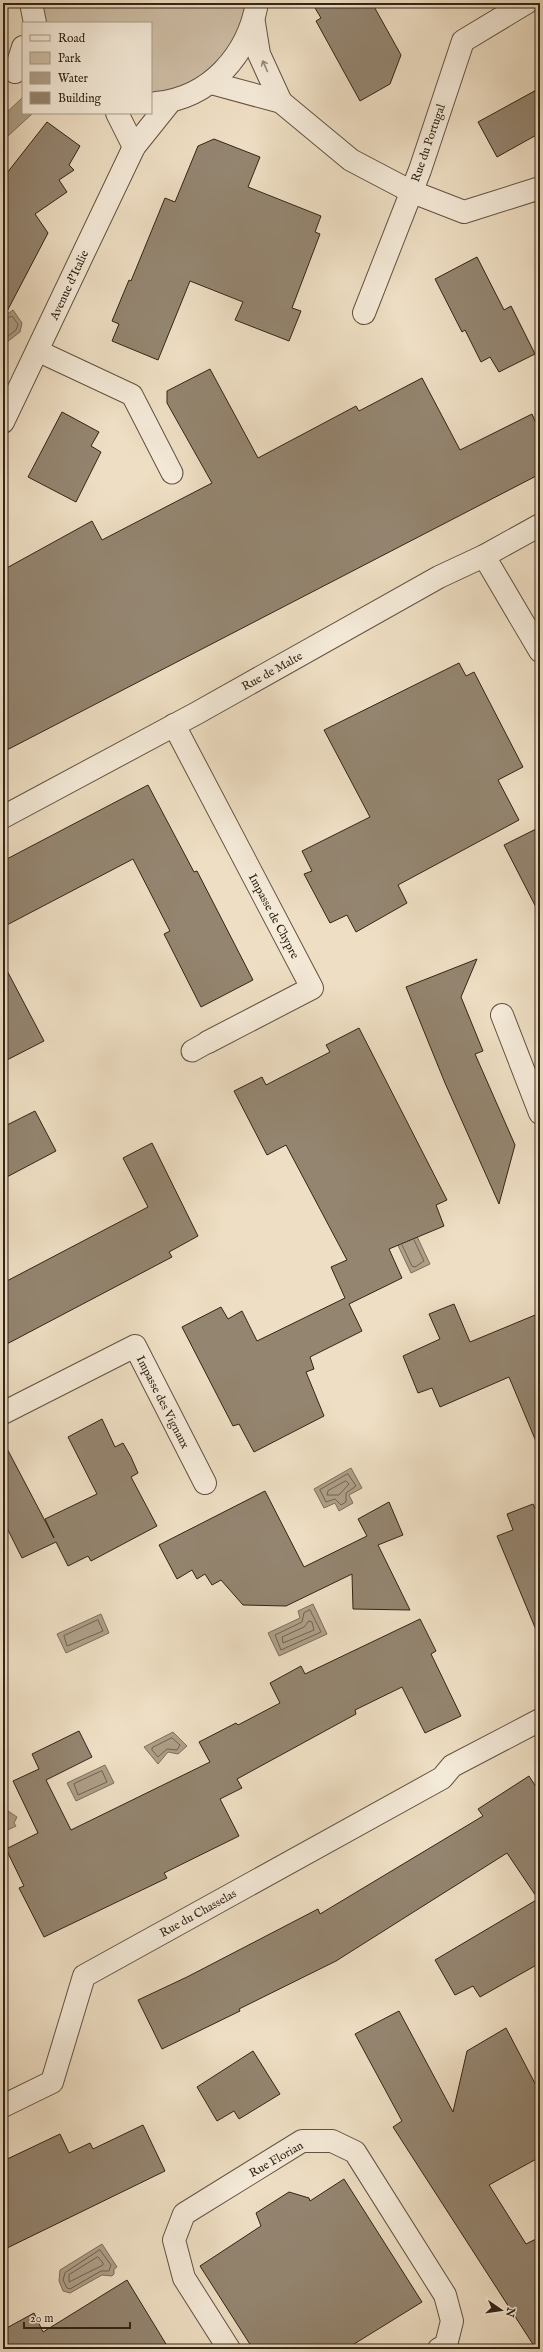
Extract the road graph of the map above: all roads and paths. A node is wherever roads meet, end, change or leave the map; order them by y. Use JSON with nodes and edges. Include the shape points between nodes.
{"nodes":[{"id":1,"x":526,"y":3,"type":"edge"},
{"id":2,"x":255,"y":13,"type":"edge"},
{"id":3,"x":22,"y":50,"type":"edge"},
{"id":4,"x":14,"y":75,"type":"edge"},
{"id":5,"x":212,"y":83,"type":"junction"},
{"id":6,"x":281,"y":102,"type":"junction"},
{"id":7,"x":160,"y":103,"type":"edge"},
{"id":8,"x":118,"y":114,"type":"edge"},
{"id":9,"x":134,"y":147,"type":"junction"},
{"id":10,"x":540,"y":188,"type":"edge"},
{"id":11,"x":410,"y":192,"type":"junction"},
{"id":12,"x":364,"y":313,"type":"dead end"},
{"id":13,"x":38,"y":351,"type":"junction"},
{"id":14,"x":3,"y":422,"type":"edge"},
{"id":15,"x":172,"y":473,"type":"dead end"},
{"id":16,"x":540,"y":525,"type":"edge"},
{"id":17,"x":484,"y":556,"type":"junction"},
{"id":18,"x":540,"y":651,"type":"edge"},
{"id":19,"x":174,"y":725,"type":"junction"},
{"id":20,"x":3,"y":817,"type":"edge"},
{"id":21,"x":502,"y":1015,"type":"dead end"},
{"id":22,"x":200,"y":1047,"type":"dead end"},
{"id":23,"x":540,"y":1113,"type":"edge"},
{"id":24,"x":3,"y":1413,"type":"edge"},
{"id":25,"x":205,"y":1484,"type":"dead end"},
{"id":26,"x":540,"y":1720,"type":"edge"},
{"id":27,"x":3,"y":2106,"type":"edge"},
{"id":28,"x":445,"y":2348,"type":"edge"},
{"id":29,"x":229,"y":2349,"type":"edge"}],
"edges":[{"from":1,"to":11,"type":"street","name":"Rue du Portugal","via":[[463,41]]},
{"from":2,"to":5,"type":"street","via":[[238,56]]},
{"from":6,"to":2,"type":"street","one_way":true,"via":[[259,54]]},
{"from":3,"to":4,"type":"street"},
{"from":5,"to":6,"type":"street"},
{"from":5,"to":7,"type":"street","via":[[192,94]]},
{"from":6,"to":11,"type":"street","via":[[351,160]]},
{"from":7,"to":9,"type":"street","name":"Avenue d'Italie"},
{"from":8,"to":9,"type":"street"},
{"from":9,"to":13,"type":"street","name":"Avenue d'Italie"},
{"from":10,"to":11,"type":"street","via":[[464,212]]},
{"from":11,"to":12,"type":"street","name":"Rue du Portugal"},
{"from":13,"to":14,"type":"street","name":"Avenue d'Italie"},
{"from":13,"to":15,"type":"lane","via":[[132,395]]},
{"from":16,"to":17,"type":"street","name":"Rue de Malte"},
{"from":17,"to":18,"type":"street"},
{"from":17,"to":19,"type":"street","name":"Rue de Malte","via":[[439,577]]},
{"from":19,"to":20,"type":"street","name":"Rue de Malte"},
{"from":19,"to":22,"type":"street","name":"Impasse de Chypre","via":[[312,988]]},
{"from":21,"to":23,"type":"street"},
{"from":24,"to":25,"type":"street","name":"Impasse des Vignaux","via":[[135,1346]]},
{"from":26,"to":27,"type":"street","name":"Rue du Chasselas","via":[[452,1766],[442,1778],[84,1976],[52,2082]]},
{"from":28,"to":29,"type":"street","name":"Rue Florian","via":[[452,2321],[445,2296],[355,2152],[332,2141],[302,2141],[184,2214],[174,2240],[184,2278]]}]}
